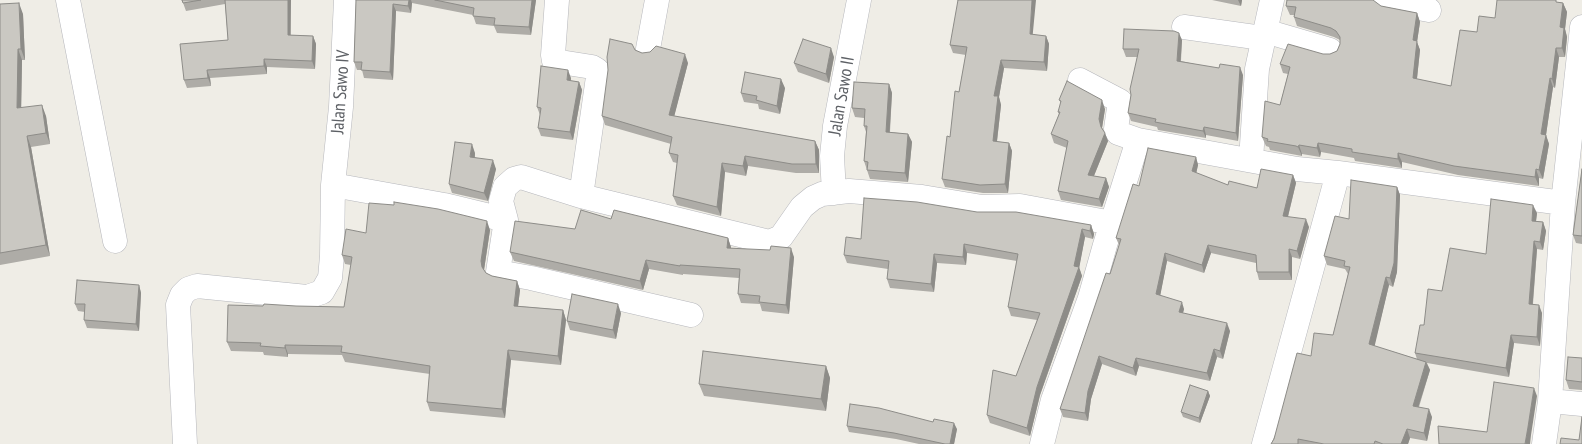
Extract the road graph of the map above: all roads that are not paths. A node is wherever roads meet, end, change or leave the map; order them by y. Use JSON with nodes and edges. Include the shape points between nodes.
{"nodes":[{"id":1,"x":68,"y":0,"type":"edge"},
{"id":2,"x":346,"y":0,"type":"edge"},
{"id":3,"x":558,"y":0,"type":"edge"},
{"id":4,"x":657,"y":0,"type":"edge"},
{"id":5,"x":858,"y":0,"type":"edge"},
{"id":6,"x":1272,"y":0,"type":"edge"},
{"id":7,"x":1386,"y":0,"type":"edge"},
{"id":8,"x":1429,"y":10,"type":"dead end"},
{"id":9,"x":1582,"y":26,"type":"edge"},
{"id":10,"x":1184,"y":27,"type":"dead end"},
{"id":11,"x":1264,"y":35,"type":"junction"},
{"id":12,"x":648,"y":50,"type":"edge"},
{"id":13,"x":1330,"y":50,"type":"dead end"},
{"id":14,"x":1080,"y":80,"type":"dead end"},
{"id":15,"x":1138,"y":140,"type":"junction"},
{"id":16,"x":1250,"y":160,"type":"junction"},
{"id":17,"x":1338,"y":173,"type":"junction"},
{"id":18,"x":333,"y":185,"type":"junction"},
{"id":19,"x":834,"y":193,"type":"junction"},
{"id":20,"x":581,"y":196,"type":"junction"},
{"id":21,"x":1563,"y":203,"type":"junction"},
{"id":22,"x":506,"y":220,"type":"junction"},
{"id":23,"x":1112,"y":223,"type":"junction"},
{"id":24,"x":115,"y":241,"type":"dead end"},
{"id":25,"x":691,"y":315,"type":"dead end"},
{"id":26,"x":1550,"y":401,"type":"junction"},
{"id":27,"x":1582,"y":404,"type":"edge"},
{"id":28,"x":185,"y":444,"type":"edge"},
{"id":29,"x":1042,"y":444,"type":"edge"},
{"id":30,"x":1264,"y":444,"type":"edge"},
{"id":31,"x":1544,"y":444,"type":"edge"}],
"edges":[{"from":1,"to":24,"type":"street"},
{"from":2,"to":18,"type":"street","name":"Jalan Sawo IV","via":[[341,107]]},
{"from":3,"to":20,"type":"street","via":[[554,61],[592,67],[597,70],[598,77]]},
{"from":4,"to":12,"type":"street"},
{"from":5,"to":19,"type":"street","name":"Jalan Sawo II","via":[[834,126]]},
{"from":6,"to":11,"type":"street"},
{"from":7,"to":8,"type":"street"},
{"from":9,"to":21,"type":"street"},
{"from":10,"to":11,"type":"street"},
{"from":11,"to":13,"type":"street"},
{"from":11,"to":16,"type":"street","via":[[1257,69]]},
{"from":14,"to":15,"type":"street","via":[[1120,101],[1116,129],[1118,133]]},
{"from":15,"to":16,"type":"street"},
{"from":15,"to":23,"type":"street"},
{"from":16,"to":17,"type":"street"},
{"from":17,"to":21,"type":"street"},
{"from":17,"to":30,"type":"street"},
{"from":18,"to":22,"type":"street"},
{"from":18,"to":28,"type":"street","name":"Jalan Sawo IV","via":[[330,278],[322,292],[307,297],[197,286],[182,295],[178,305]]},
{"from":19,"to":20,"type":"street","via":[[813,198],[802,207],[781,237],[769,242]]},
{"from":19,"to":23,"type":"street","via":[[849,191],[922,197],[982,207],[1020,206]]},
{"from":20,"to":22,"type":"street","via":[[521,178],[514,179],[505,187],[501,201]]},
{"from":21,"to":26,"type":"street"},
{"from":22,"to":25,"type":"street","via":[[498,272]]},
{"from":23,"to":29,"type":"street","via":[[1088,306],[1053,400]]},
{"from":26,"to":27,"type":"street"},
{"from":26,"to":31,"type":"street"}]}
